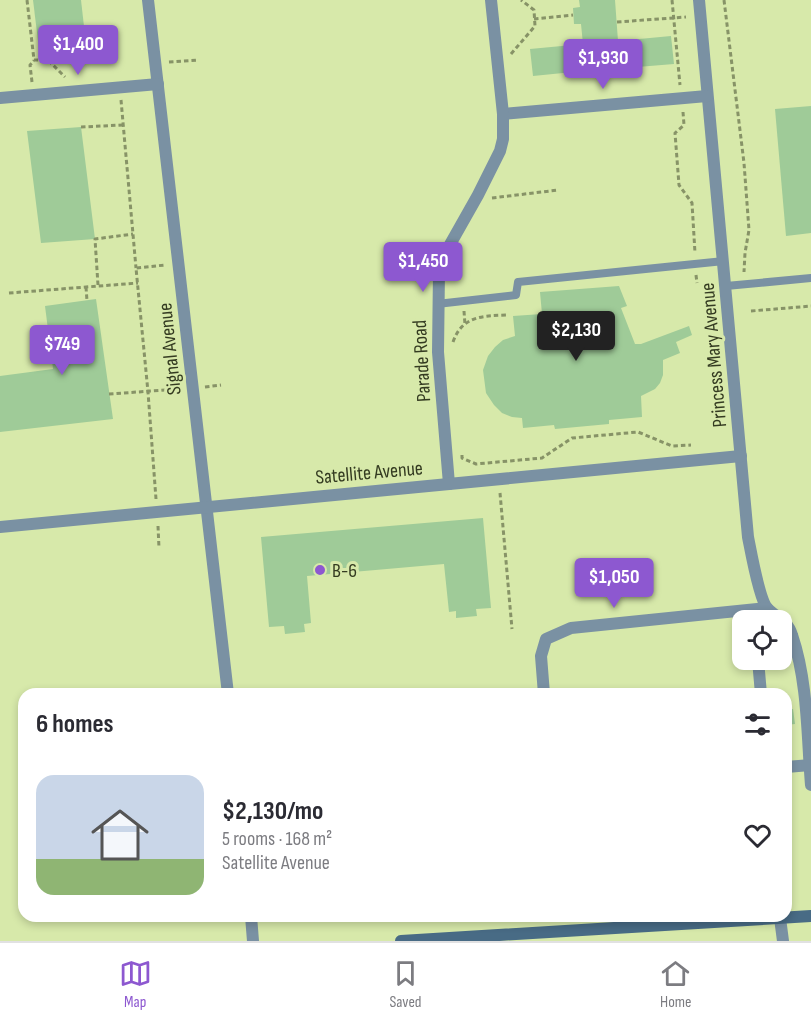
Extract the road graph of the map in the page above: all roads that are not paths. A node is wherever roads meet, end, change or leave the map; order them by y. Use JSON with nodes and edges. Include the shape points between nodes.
{"nodes":[{"id":1,"x":148,"y":0,"type":"edge"},
{"id":2,"x":491,"y":0,"type":"edge"},
{"id":3,"x":699,"y":0,"type":"edge"},
{"id":4,"x":158,"y":84,"type":"junction"},
{"id":5,"x":707,"y":96,"type":"junction"},
{"id":6,"x":0,"y":98,"type":"edge"},
{"id":7,"x":503,"y":114,"type":"junction"},
{"id":8,"x":724,"y":261,"type":"junction"},
{"id":9,"x":811,"y":278,"type":"edge"},
{"id":10,"x":726,"y":286,"type":"junction"},
{"id":11,"x":437,"y":304,"type":"junction"},
{"id":12,"x":741,"y":456,"type":"junction"},
{"id":13,"x":449,"y":484,"type":"junction"},
{"id":14,"x":206,"y":507,"type":"junction"},
{"id":15,"x":0,"y":527,"type":"edge"},
{"id":16,"x":766,"y":608,"type":"junction"},
{"id":17,"x":759,"y":670,"type":"edge"},
{"id":18,"x":227,"y":688,"type":"edge"},
{"id":19,"x":544,"y":688,"type":"edge"},
{"id":20,"x":760,"y":688,"type":"edge"},
{"id":21,"x":810,"y":765,"type":"edge"},
{"id":22,"x":792,"y":766,"type":"edge"},
{"id":23,"x":811,"y":785,"type":"edge"},
{"id":24,"x":811,"y":916,"type":"edge"},
{"id":25,"x":792,"y":917,"type":"edge"},
{"id":26,"x":251,"y":922,"type":"edge"},
{"id":27,"x":701,"y":922,"type":"edge"},
{"id":28,"x":781,"y":922,"type":"edge"},
{"id":29,"x":253,"y":941,"type":"edge"},
{"id":30,"x":401,"y":941,"type":"edge"},
{"id":31,"x":783,"y":941,"type":"edge"}],
"edges":[{"from":1,"to":4,"type":"street","name":"Signal Avenue"},
{"from":2,"to":7,"type":"street","name":"Parade Road"},
{"from":3,"to":5,"type":"street","name":"Princess Mary Avenue"},
{"from":4,"to":6,"type":"street"},
{"from":4,"to":14,"type":"street","name":"Signal Avenue"},
{"from":5,"to":7,"type":"street"},
{"from":5,"to":8,"type":"street","name":"Princess Mary Avenue"},
{"from":7,"to":11,"type":"street","name":"Parade Road","via":[[500,150],[443,257]]},
{"from":8,"to":10,"type":"street","name":"Princess Mary Avenue"},
{"from":8,"to":11,"type":"lane","via":[[518,282],[516,295]]},
{"from":9,"to":10,"type":"lane"},
{"from":10,"to":12,"type":"street","name":"Princess Mary Avenue"},
{"from":11,"to":13,"type":"street","name":"Parade Road"},
{"from":12,"to":13,"type":"street","name":"Satellite Avenue"},
{"from":12,"to":16,"type":"street","name":"Princess Mary Avenue","via":[[748,537]]},
{"from":13,"to":14,"type":"street","name":"Satellite Avenue"},
{"from":14,"to":15,"type":"street","name":"Satellite Avenue"},
{"from":14,"to":18,"type":"street","name":"Signal Avenue"},
{"from":16,"to":19,"type":"street","via":[[571,628],[546,639],[541,656]]},
{"from":16,"to":21,"type":"street","via":[[791,631],[801,663]]},
{"from":17,"to":20,"type":"street"},
{"from":21,"to":22,"type":"street"},
{"from":21,"to":23,"type":"street"},
{"from":24,"to":25,"type":"main road"},
{"from":26,"to":29,"type":"street"},
{"from":27,"to":30,"type":"main road"},
{"from":28,"to":31,"type":"street"}]}
